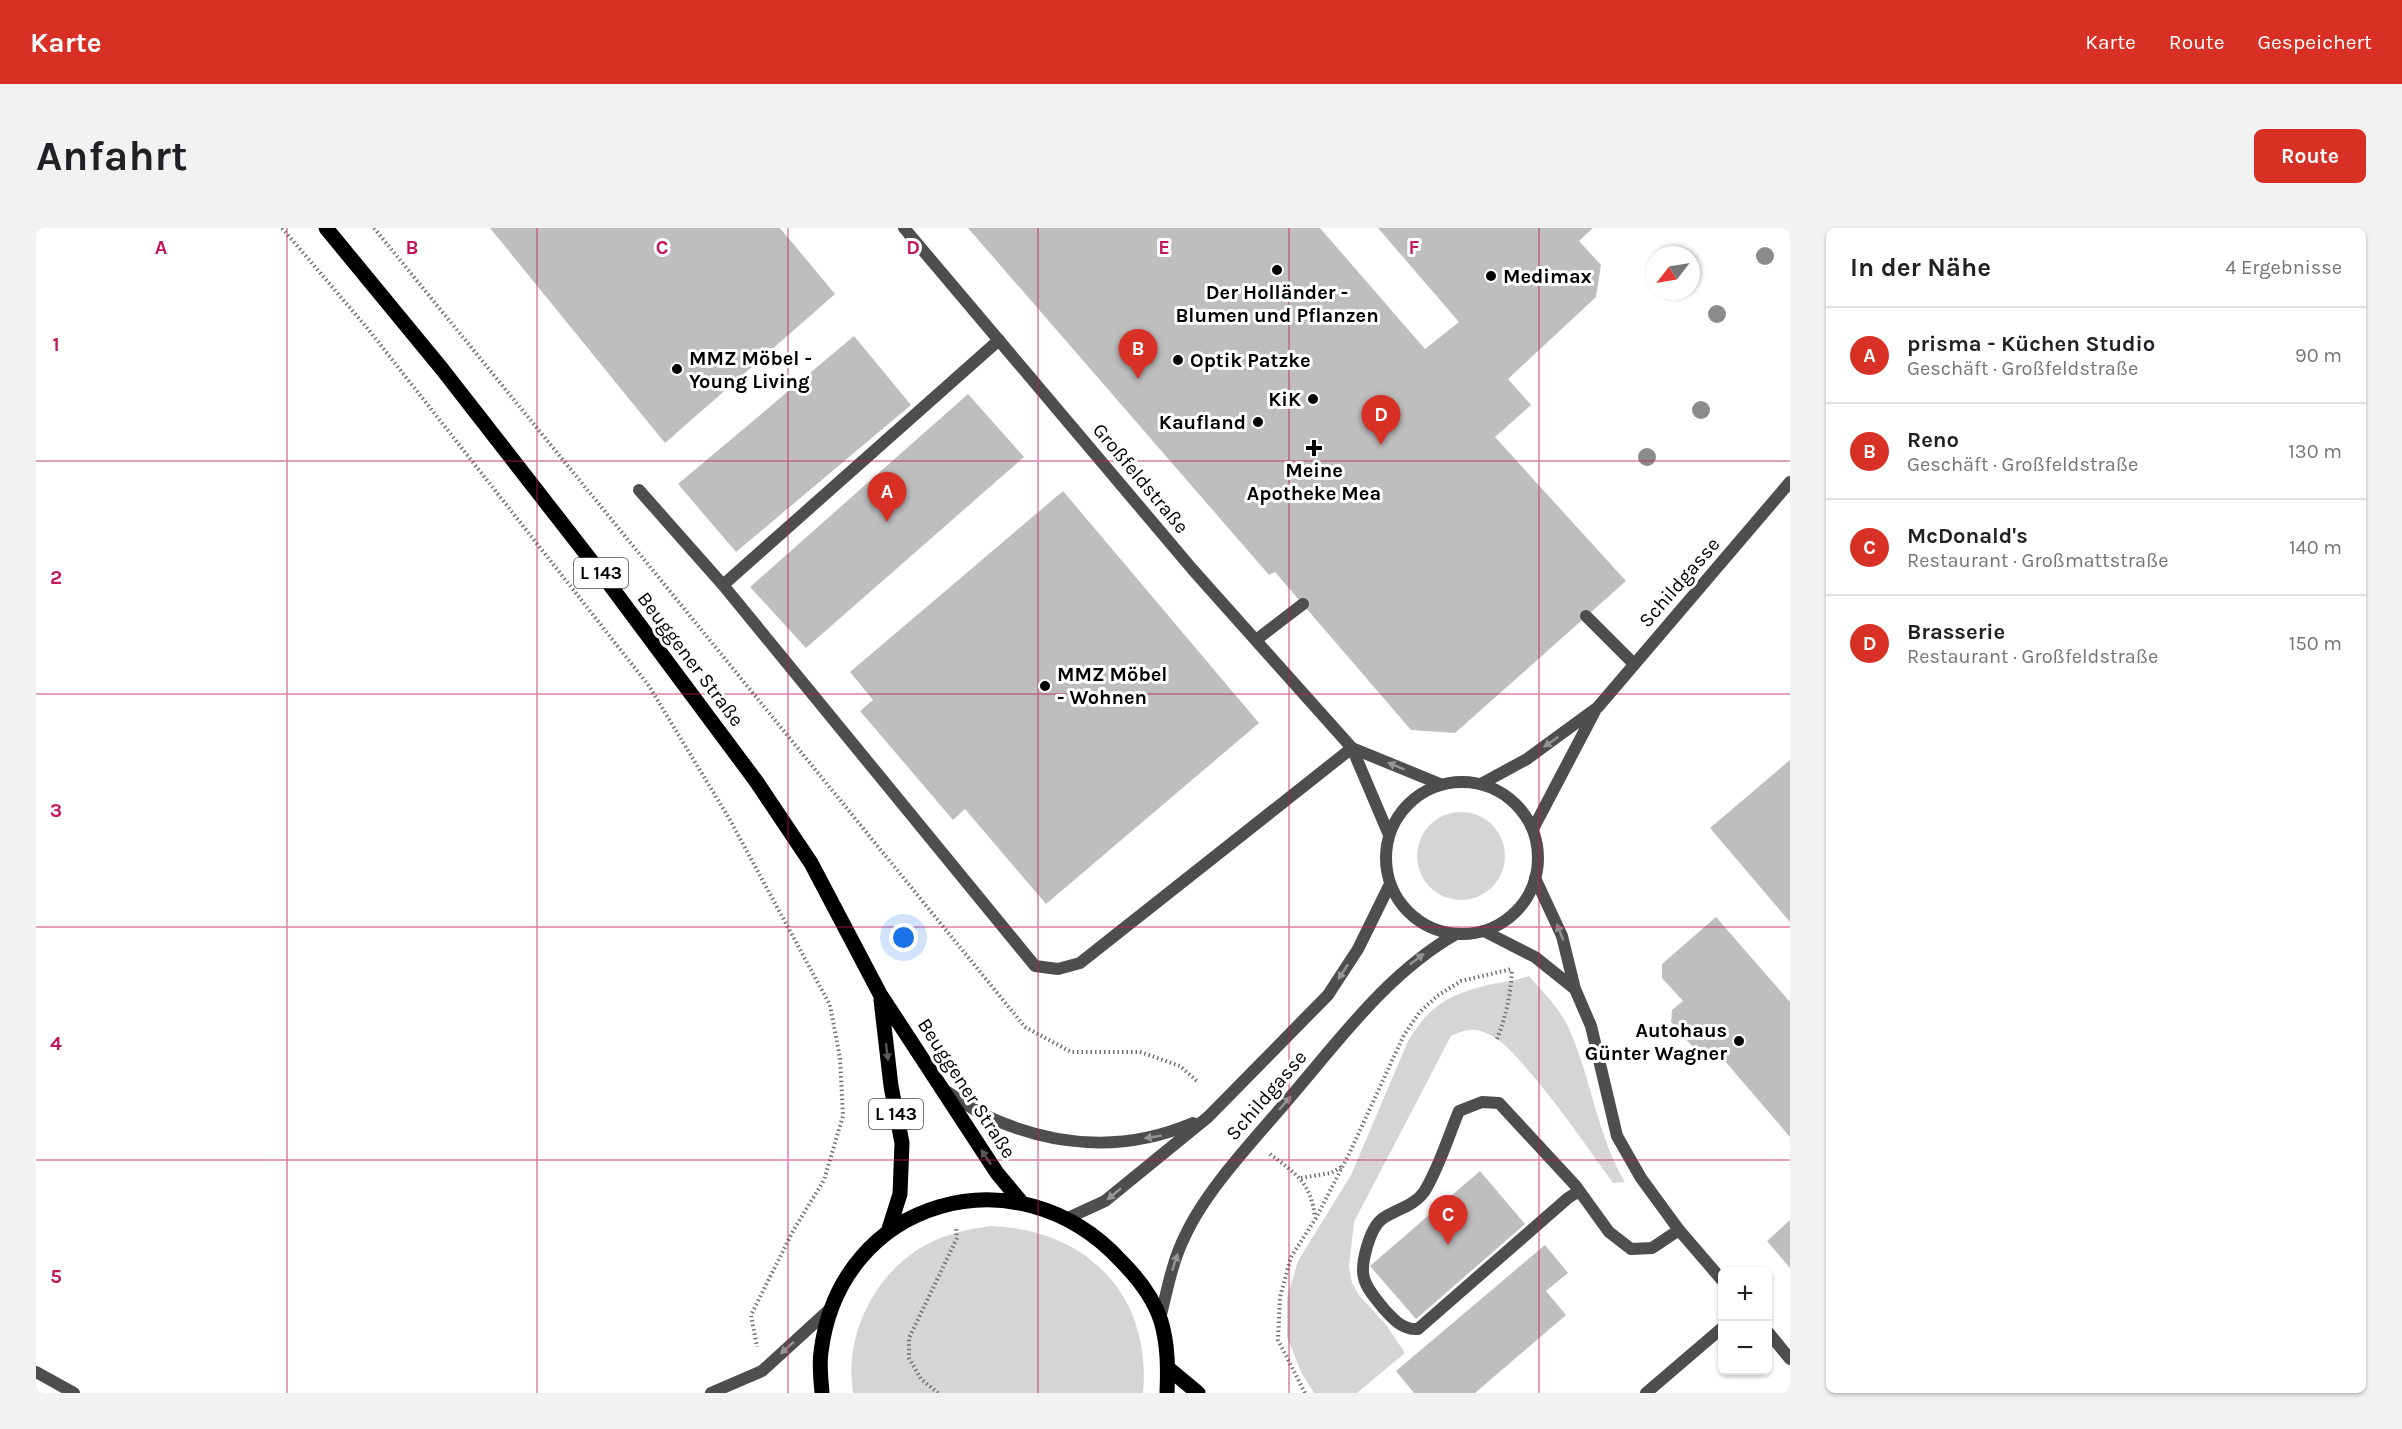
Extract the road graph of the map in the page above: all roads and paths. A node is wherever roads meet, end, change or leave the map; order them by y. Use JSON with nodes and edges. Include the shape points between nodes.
{"nodes":[{"id":1,"x":282,"y":228,"type":"edge"},
{"id":2,"x":326,"y":228,"type":"edge"},
{"id":3,"x":374,"y":228,"type":"edge"},
{"id":4,"x":904,"y":228,"type":"edge"},
{"id":5,"x":999,"y":340,"type":"junction"},
{"id":6,"x":1790,"y":482,"type":"edge"},
{"id":7,"x":639,"y":490,"type":"dead end"},
{"id":8,"x":723,"y":585,"type":"junction"},
{"id":9,"x":1303,"y":604,"type":"dead end"},
{"id":10,"x":1586,"y":616,"type":"dead end"},
{"id":11,"x":1256,"y":640,"type":"junction"},
{"id":12,"x":1634,"y":664,"type":"junction"},
{"id":13,"x":1598,"y":707,"type":"junction"},
{"id":14,"x":1352,"y":748,"type":"junction"},
{"id":15,"x":1440,"y":784,"type":"junction"},
{"id":16,"x":1481,"y":784,"type":"junction"},
{"id":17,"x":1533,"y":830,"type":"junction"},
{"id":18,"x":1389,"y":835,"type":"junction"},
{"id":19,"x":1536,"y":878,"type":"junction"},
{"id":20,"x":1390,"y":884,"type":"junction"},
{"id":21,"x":1484,"y":931,"type":"junction"},
{"id":22,"x":1456,"y":934,"type":"junction"},
{"id":23,"x":1535,"y":957,"type":"junction"},
{"id":24,"x":1512,"y":969,"type":"junction"},
{"id":25,"x":1575,"y":989,"type":"junction"},
{"id":26,"x":880,"y":994,"type":"junction"},
{"id":27,"x":1497,"y":1039,"type":"dead end"},
{"id":28,"x":1197,"y":1081,"type":"dead end"},
{"id":29,"x":939,"y":1087,"type":"junction"},
{"id":30,"x":1208,"y":1117,"type":"junction"},
{"id":31,"x":1266,"y":1151,"type":"dead end"},
{"id":32,"x":1343,"y":1166,"type":"junction"},
{"id":33,"x":1301,"y":1178,"type":"junction"},
{"id":34,"x":1579,"y":1191,"type":"junction"},
{"id":35,"x":954,"y":1203,"type":"junction"},
{"id":36,"x":1022,"y":1203,"type":"junction"},
{"id":37,"x":1068,"y":1218,"type":"junction"},
{"id":38,"x":1316,"y":1218,"type":"junction"},
{"id":39,"x":1679,"y":1230,"type":"junction"},
{"id":40,"x":888,"y":1232,"type":"junction"},
{"id":41,"x":1718,"y":1275,"type":"edge"},
{"id":42,"x":830,"y":1309,"type":"junction"},
{"id":43,"x":1160,"y":1319,"type":"junction"},
{"id":44,"x":1718,"y":1331,"type":"edge"},
{"id":45,"x":1772,"y":1338,"type":"edge"},
{"id":46,"x":1790,"y":1359,"type":"edge"},
{"id":47,"x":1168,"y":1368,"type":"junction"},
{"id":48,"x":762,"y":1371,"type":"junction"},
{"id":49,"x":36,"y":1372,"type":"edge"},
{"id":50,"x":74,"y":1393,"type":"edge"},
{"id":51,"x":711,"y":1393,"type":"edge"},
{"id":52,"x":822,"y":1393,"type":"edge"},
{"id":53,"x":938,"y":1393,"type":"edge"},
{"id":54,"x":1167,"y":1393,"type":"edge"},
{"id":55,"x":1198,"y":1393,"type":"edge"},
{"id":56,"x":1305,"y":1393,"type":"edge"},
{"id":57,"x":1646,"y":1393,"type":"edge"}],
"edges":[{"from":1,"to":48,"type":"path","via":[[368,329],[649,686],[730,820],[831,1005],[840,1058],[843,1116],[824,1180],[793,1231],[751,1315]]},
{"from":2,"to":26,"type":"main road","name":"Beuggener Straße","number":"L 143","via":[[597,568],[756,781],[812,863]]},
{"from":3,"to":28,"type":"path","via":[[1026,1027],[1071,1052],[1140,1052],[1180,1066]]},
{"from":4,"to":5,"type":"street","name":"Großfeldstraße"},
{"from":5,"to":8,"type":"street"},
{"from":5,"to":11,"type":"street","name":"Großfeldstraße"},
{"from":6,"to":12,"type":"street","name":"Schildgasse"},
{"from":7,"to":8,"type":"street"},
{"from":8,"to":14,"type":"street","via":[[1035,966],[1058,969],[1080,963]]},
{"from":9,"to":11,"type":"street"},
{"from":10,"to":12,"type":"street"},
{"from":11,"to":14,"type":"street","name":"Großfeldstraße"},
{"from":12,"to":13,"type":"street","name":"Schildgasse"},
{"from":13,"to":16,"type":"street","name":"Schildgasse","one_way":true,"via":[[1527,759]]},
{"from":13,"to":17,"type":"street","name":"Schildgasse"},
{"from":15,"to":14,"type":"street","name":"Großfeldstraße","one_way":true},
{"from":14,"to":18,"type":"street","name":"Großfeldstraße"},
{"from":15,"to":16,"type":"street"},
{"from":15,"to":18,"type":"street","via":[[1408,803]]},
{"from":16,"to":17,"type":"street","via":[[1512,801]]},
{"from":17,"to":19,"type":"street","via":[[1537,845]]},
{"from":18,"to":20,"type":"street","via":[[1386,860]]},
{"from":19,"to":21,"type":"street","via":[[1511,916]]},
{"from":25,"to":19,"type":"street","one_way":true,"via":[[1562,936]]},
{"from":20,"to":22,"type":"street","via":[[1400,903],[1416,918],[1435,929]]},
{"from":20,"to":30,"type":"street","name":"Schildgasse","one_way":true,"via":[[1358,949],[1328,995]]},
{"from":21,"to":22,"type":"street"},
{"from":21,"to":23,"type":"street"},
{"from":43,"to":22,"type":"street","name":"Schildgasse","one_way":true,"via":[[1185,1235],[1239,1156],[1407,966]]},
{"from":23,"to":24,"type":"path"},
{"from":23,"to":25,"type":"street"},
{"from":24,"to":27,"type":"path","via":[[1511,990]]},
{"from":24,"to":32,"type":"path","via":[[1461,981],[1437,996],[1419,1014],[1404,1035]]},
{"from":25,"to":39,"type":"street","via":[[1591,1026],[1617,1136],[1641,1178]]},
{"from":26,"to":29,"type":"main road","name":"Beuggener Straße","number":"L 143"},
{"from":26,"to":40,"type":"main road","name":"Beuggener Straße","number":"L 143","one_way":true,"via":[[902,1143],[900,1194]]},
{"from":30,"to":29,"type":"street","one_way":true,"via":[[1166,1135],[1111,1144],[1070,1142],[982,1113]]},
{"from":36,"to":29,"type":"main road","name":"Beuggener Straße","number":"L 143","one_way":true},
{"from":30,"to":37,"type":"street","name":"Schildgasse","one_way":true,"via":[[1105,1201]]},
{"from":31,"to":33,"type":"path"},
{"from":32,"to":33,"type":"path","via":[[1330,1173]]},
{"from":32,"to":38,"type":"path"},
{"from":33,"to":38,"type":"path","via":[[1313,1200]]},
{"from":34,"to":34,"type":"street","via":[[1499,1103],[1482,1102],[1459,1111],[1423,1193],[1375,1225],[1369,1237],[1363,1277],[1393,1319],[1408,1329],[1418,1329]]},
{"from":34,"to":39,"type":"street","via":[[1609,1232],[1631,1249],[1652,1248]]},
{"from":35,"to":36,"type":"main road"},
{"from":35,"to":40,"type":"main road","via":[[922,1212]]},
{"from":35,"to":53,"type":"path","via":[[957,1238],[909,1338],[909,1358],[921,1379]]},
{"from":36,"to":37,"type":"main road"},
{"from":37,"to":43,"type":"main road","via":[[1106,1244],[1138,1278]]},
{"from":38,"to":56,"type":"path","via":[[1291,1257],[1280,1297],[1278,1340]]},
{"from":39,"to":41,"type":"street"},
{"from":40,"to":42,"type":"main road","via":[[855,1263]]},
{"from":42,"to":48,"type":"street","one_way":true},
{"from":42,"to":52,"type":"main road","via":[[820,1353]]},
{"from":43,"to":47,"type":"main road"},
{"from":44,"to":57,"type":"street"},
{"from":45,"to":46,"type":"street"},
{"from":47,"to":54,"type":"main road"},
{"from":47,"to":55,"type":"main road"},
{"from":48,"to":51,"type":"street"},
{"from":49,"to":50,"type":"street"}]}
